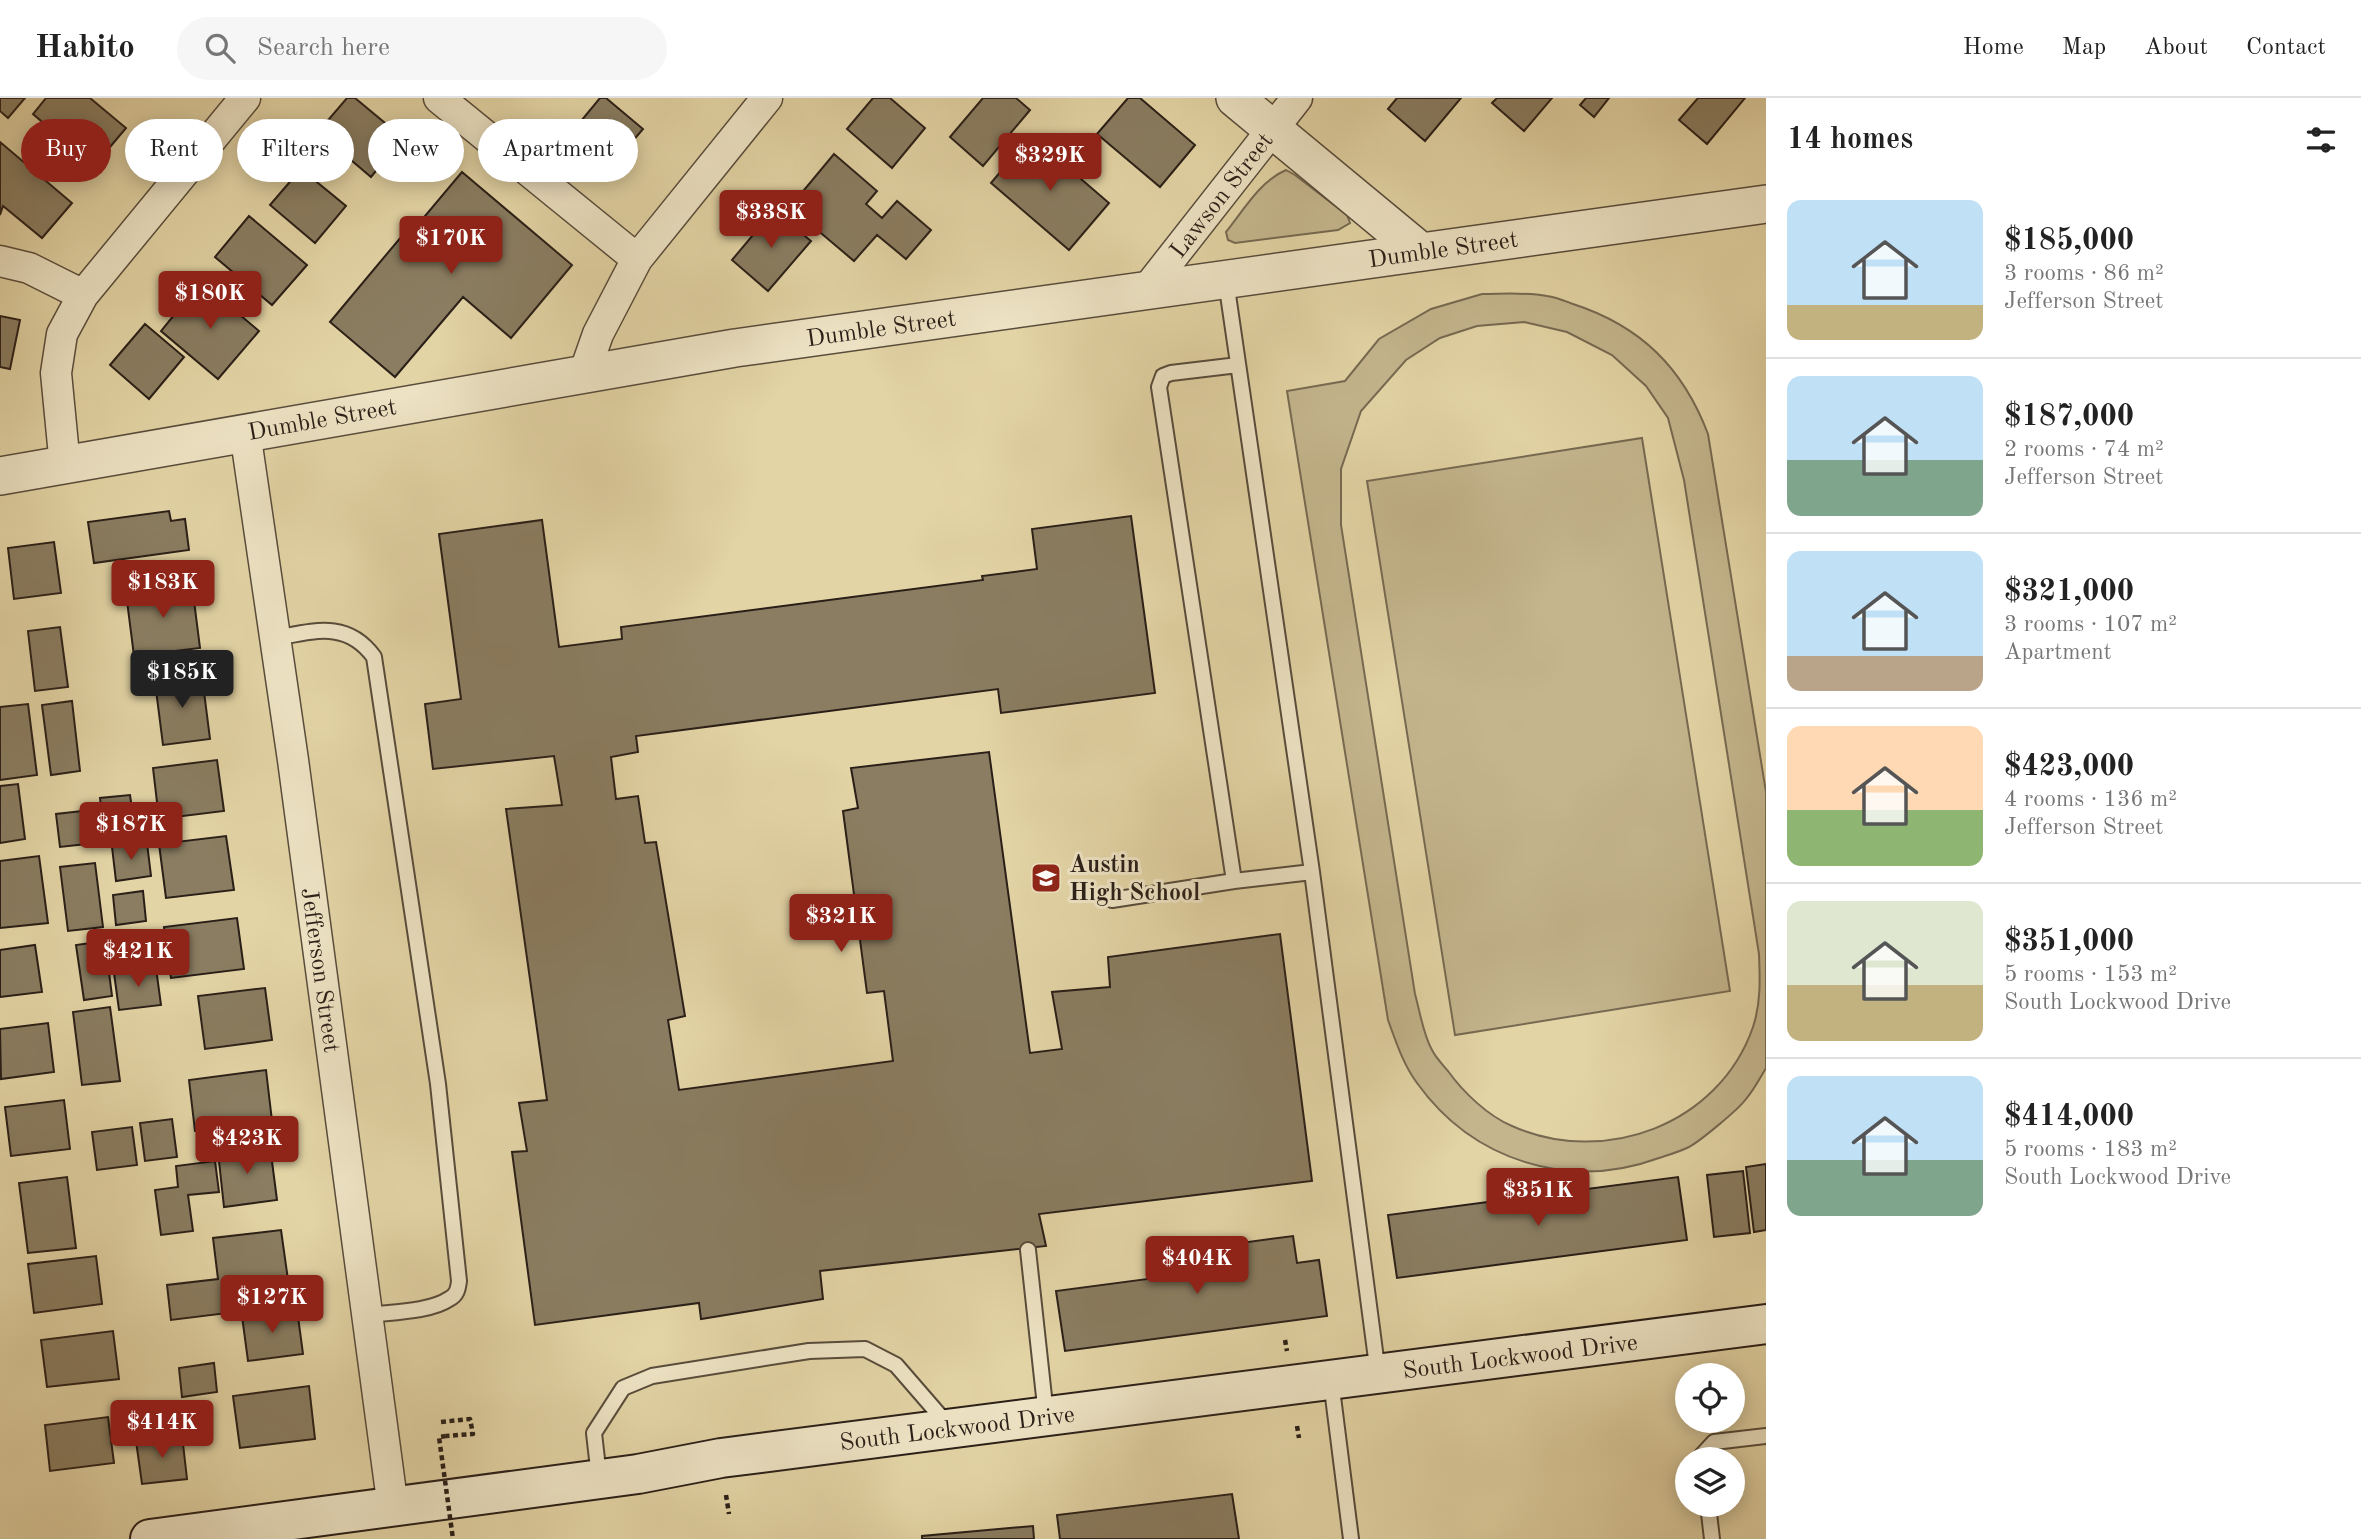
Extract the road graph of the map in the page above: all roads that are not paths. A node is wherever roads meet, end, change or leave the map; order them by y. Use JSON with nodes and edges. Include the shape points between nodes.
{"nodes":[{"id":1,"x":246,"y":98,"type":"edge"},
{"id":2,"x":439,"y":98,"type":"edge"},
{"id":3,"x":766,"y":98,"type":"edge"},
{"id":4,"x":1235,"y":98,"type":"edge"},
{"id":5,"x":1297,"y":98,"type":"edge"},
{"id":6,"x":1273,"y":128,"type":"junction"},
{"id":7,"x":1766,"y":207,"type":"edge"},
{"id":8,"x":1421,"y":253,"type":"junction"},
{"id":9,"x":637,"y":259,"type":"junction"},
{"id":10,"x":0,"y":261,"type":"edge"},
{"id":11,"x":1226,"y":280,"type":"junction"},
{"id":12,"x":1144,"y":293,"type":"junction"},
{"id":13,"x":83,"y":295,"type":"junction"},
{"id":14,"x":1238,"y":365,"type":"junction"},
{"id":15,"x":584,"y":374,"type":"junction"},
{"id":16,"x":246,"y":432,"type":"junction"},
{"id":17,"x":65,"y":466,"type":"junction"},
{"id":18,"x":0,"y":476,"type":"edge"},
{"id":19,"x":275,"y":638,"type":"junction"},
{"id":20,"x":1312,"y":872,"type":"junction"},
{"id":21,"x":1234,"y":881,"type":"junction"},
{"id":22,"x":1112,"y":900,"type":"dead end"},
{"id":23,"x":1028,"y":1250,"type":"dead end"},
{"id":24,"x":368,"y":1315,"type":"junction"},
{"id":25,"x":1766,"y":1324,"type":"edge"},
{"id":26,"x":1378,"y":1374,"type":"junction"},
{"id":27,"x":1330,"y":1380,"type":"junction"},
{"id":28,"x":1046,"y":1417,"type":"junction"},
{"id":29,"x":951,"y":1429,"type":"junction"},
{"id":30,"x":1766,"y":1436,"type":"edge"},
{"id":31,"x":1710,"y":1447,"type":"edge"},
{"id":32,"x":599,"y":1478,"type":"junction"},
{"id":33,"x":393,"y":1508,"type":"junction"},
{"id":34,"x":1709,"y":1517,"type":"edge"},
{"id":35,"x":150,"y":1539,"type":"edge"},
{"id":36,"x":1351,"y":1539,"type":"edge"},
{"id":37,"x":1712,"y":1539,"type":"edge"}],
"edges":[{"from":1,"to":13,"type":"street"},
{"from":2,"to":9,"type":"street"},
{"from":3,"to":9,"type":"street"},
{"from":4,"to":6,"type":"street"},
{"from":5,"to":6,"type":"street","name":"Lawson Street"},
{"from":6,"to":8,"type":"street"},
{"from":6,"to":12,"type":"street","name":"Lawson Street"},
{"from":7,"to":8,"type":"street","name":"Dumble Street"},
{"from":8,"to":11,"type":"street","name":"Dumble Street"},
{"from":9,"to":15,"type":"street","via":[[598,334]]},
{"from":10,"to":13,"type":"street","via":[[29,268]]},
{"from":11,"to":12,"type":"street","name":"Dumble Street"},
{"from":11,"to":14,"type":"lane"},
{"from":12,"to":15,"type":"street","name":"Dumble Street","via":[[735,348]]},
{"from":13,"to":17,"type":"street","via":[[62,334],[56,373]]},
{"from":14,"to":20,"type":"lane"},
{"from":14,"to":21,"type":"lane","via":[[1171,373],[1163,376],[1159,387]]},
{"from":15,"to":16,"type":"street","name":"Dumble Street"},
{"from":16,"to":17,"type":"street","name":"Dumble Street"},
{"from":16,"to":19,"type":"street","name":"Jefferson Street"},
{"from":17,"to":18,"type":"street","name":"Dumble Street"},
{"from":19,"to":24,"type":"street","name":"Jefferson Street"},
{"from":19,"to":24,"type":"lane","via":[[327,629],[363,642],[374,657],[438,1084],[458,1290],[449,1300],[435,1304]]},
{"from":20,"to":21,"type":"lane"},
{"from":20,"to":26,"type":"lane"},
{"from":21,"to":22,"type":"lane"},
{"from":23,"to":28,"type":"lane"},
{"from":24,"to":33,"type":"street","name":"Jefferson Street"},
{"from":25,"to":26,"type":"main road","name":"South Lockwood Drive"},
{"from":26,"to":27,"type":"main road","name":"South Lockwood Drive"},
{"from":27,"to":28,"type":"main road","name":"South Lockwood Drive"},
{"from":27,"to":36,"type":"lane"},
{"from":28,"to":29,"type":"main road","name":"South Lockwood Drive"},
{"from":29,"to":32,"type":"main road","name":"South Lockwood Drive"},
{"from":29,"to":32,"type":"lane","via":[[896,1364],[865,1349],[809,1351],[652,1376],[623,1388],[594,1433]]},
{"from":30,"to":31,"type":"lane","via":[[1714,1442]]},
{"from":32,"to":33,"type":"main road","name":"South Lockwood Drive"},
{"from":33,"to":35,"type":"main road","name":"South Lockwood Drive"},
{"from":34,"to":37,"type":"lane"}]}
